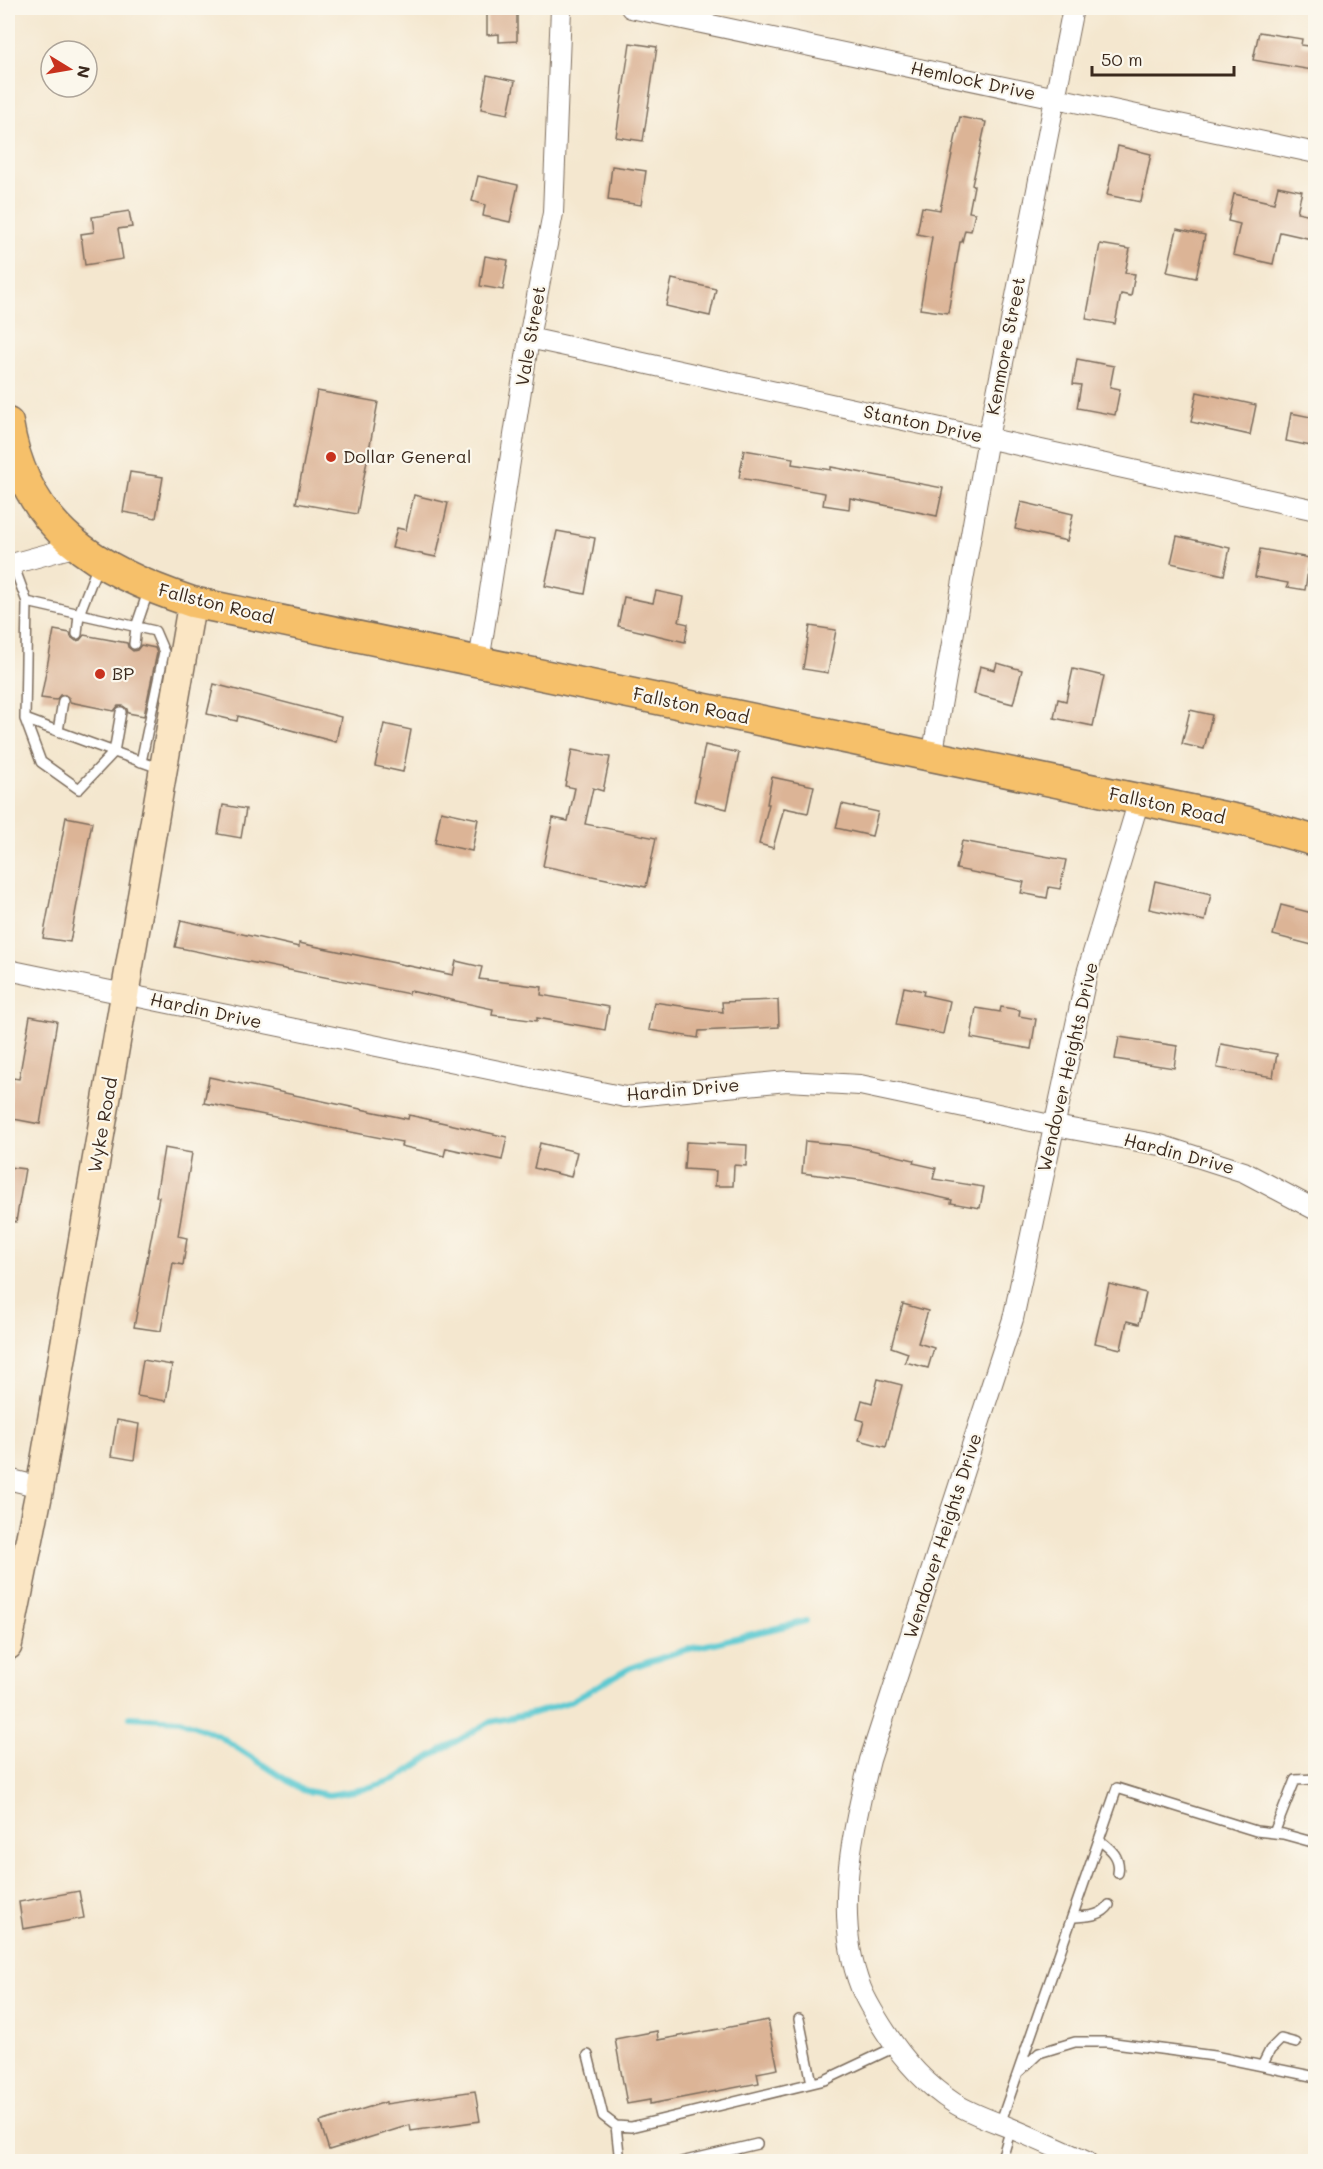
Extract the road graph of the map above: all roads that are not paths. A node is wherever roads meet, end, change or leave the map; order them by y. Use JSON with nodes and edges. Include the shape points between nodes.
{"nodes":[{"id":1,"x":561,"y":8,"type":"edge"},
{"id":2,"x":631,"y":8,"type":"edge"},
{"id":3,"x":1073,"y":8,"type":"edge"},
{"id":4,"x":1055,"y":98,"type":"junction"},
{"id":5,"x":1316,"y":153,"type":"edge"},
{"id":6,"x":530,"y":338,"type":"junction"},
{"id":7,"x":8,"y":423,"type":"edge"},
{"id":8,"x":988,"y":438,"type":"junction"},
{"id":9,"x":1316,"y":510,"type":"edge"},
{"id":10,"x":88,"y":554,"type":"junction"},
{"id":11,"x":10,"y":565,"type":"edge"},
{"id":12,"x":149,"y":587,"type":"junction"},
{"id":13,"x":27,"y":602,"type":"junction"},
{"id":14,"x":192,"y":602,"type":"junction"},
{"id":15,"x":79,"y":614,"type":"junction"},
{"id":16,"x":136,"y":627,"type":"junction"},
{"id":17,"x":77,"y":634,"type":"dead end"},
{"id":18,"x":134,"y":644,"type":"dead end"},
{"id":19,"x":479,"y":662,"type":"junction"},
{"id":20,"x":168,"y":687,"type":"junction"},
{"id":21,"x":63,"y":701,"type":"dead end"},
{"id":22,"x":121,"y":712,"type":"dead end"},
{"id":23,"x":25,"y":719,"type":"junction"},
{"id":24,"x":58,"y":731,"type":"junction"},
{"id":25,"x":114,"y":752,"type":"junction"},
{"id":26,"x":932,"y":757,"type":"junction"},
{"id":27,"x":153,"y":766,"type":"junction"},
{"id":28,"x":1139,"y":800,"type":"junction"},
{"id":29,"x":1316,"y":841,"type":"edge"},
{"id":30,"x":8,"y":970,"type":"edge"},
{"id":31,"x":126,"y":994,"type":"junction"},
{"id":32,"x":1054,"y":1126,"type":"junction"},
{"id":33,"x":1316,"y":1210,"type":"edge"},
{"id":34,"x":8,"y":1479,"type":"edge"},
{"id":35,"x":40,"y":1486,"type":"junction"},
{"id":36,"x":8,"y":1646,"type":"edge"},
{"id":37,"x":1316,"y":1779,"type":"edge"},
{"id":38,"x":1274,"y":1833,"type":"junction"},
{"id":39,"x":1099,"y":1840,"type":"junction"},
{"id":40,"x":1316,"y":1844,"type":"edge"},
{"id":41,"x":1118,"y":1873,"type":"dead end"},
{"id":42,"x":1109,"y":1905,"type":"dead end"},
{"id":43,"x":1072,"y":1917,"type":"junction"},
{"id":44,"x":799,"y":2019,"type":"dead end"},
{"id":45,"x":1296,"y":2043,"type":"dead end"},
{"id":46,"x":895,"y":2047,"type":"junction"},
{"id":47,"x":588,"y":2055,"type":"dead end"},
{"id":48,"x":1262,"y":2067,"type":"junction"},
{"id":49,"x":1018,"y":2073,"type":"junction"},
{"id":50,"x":1316,"y":2077,"type":"edge"},
{"id":51,"x":812,"y":2083,"type":"junction"},
{"id":52,"x":616,"y":2126,"type":"junction"},
{"id":53,"x":1006,"y":2126,"type":"junction"},
{"id":54,"x":757,"y":2144,"type":"dead end"},
{"id":55,"x":620,"y":2162,"type":"edge"},
{"id":56,"x":681,"y":2162,"type":"edge"},
{"id":57,"x":999,"y":2162,"type":"edge"},
{"id":58,"x":1087,"y":2162,"type":"edge"}],
"edges":[{"from":1,"to":6,"type":"street","name":"Vale Street","via":[[553,213]]},
{"from":2,"to":4,"type":"street","name":"Hemlock Drive"},
{"from":3,"to":4,"type":"street","name":"Kenmore Street"},
{"from":4,"to":5,"type":"street","name":"Hemlock Drive"},
{"from":4,"to":8,"type":"street","name":"Kenmore Street"},
{"from":6,"to":8,"type":"street","name":"Stanton Drive"},
{"from":6,"to":19,"type":"street","name":"Vale Street"},
{"from":7,"to":10,"type":"main road","name":"Fallston Road","via":[[15,461],[34,501]]},
{"from":8,"to":9,"type":"street","name":"Stanton Drive"},
{"from":8,"to":26,"type":"street","name":"Kenmore Street"},
{"from":10,"to":11,"type":"street"},
{"from":10,"to":12,"type":"main road","name":"Fallston Road"},
{"from":10,"to":15,"type":"lane"},
{"from":11,"to":13,"type":"lane"},
{"from":12,"to":14,"type":"main road","name":"Fallston Road"},
{"from":12,"to":16,"type":"lane"},
{"from":13,"to":15,"type":"lane"},
{"from":13,"to":23,"type":"lane"},
{"from":14,"to":19,"type":"main road","name":"Fallston Road"},
{"from":14,"to":20,"type":"main road","name":"Wyke Road"},
{"from":15,"to":16,"type":"lane"},
{"from":15,"to":17,"type":"lane"},
{"from":16,"to":18,"type":"lane"},
{"from":16,"to":20,"type":"lane","via":[[155,631],[164,652]]},
{"from":19,"to":26,"type":"main road","name":"Fallston Road"},
{"from":20,"to":27,"type":"main road","name":"Wyke Road"},
{"from":21,"to":24,"type":"lane"},
{"from":22,"to":25,"type":"lane"},
{"from":23,"to":24,"type":"lane"},
{"from":23,"to":25,"type":"lane","via":[[41,762],[79,789]]},
{"from":24,"to":25,"type":"lane"},
{"from":25,"to":27,"type":"lane"},
{"from":26,"to":28,"type":"main road","name":"Fallston Road"},
{"from":27,"to":31,"type":"main road","name":"Wyke Road"},
{"from":28,"to":29,"type":"main road","name":"Fallston Road","via":[[1248,822]]},
{"from":28,"to":32,"type":"street","name":"Wendover Heights Drive","via":[[1087,974]]},
{"from":30,"to":31,"type":"street","name":"Hardin Drive"},
{"from":31,"to":32,"type":"street","name":"Hardin Drive","via":[[626,1097],[788,1081],[860,1084]]},
{"from":31,"to":35,"type":"main road","name":"Wyke Road"},
{"from":32,"to":33,"type":"street","name":"Hardin Drive","via":[[1160,1145],[1244,1172]]},
{"from":32,"to":46,"type":"street","name":"Wendover Heights Drive","via":[[1013,1319],[870,1760],[854,1827],[848,1881],[853,1959],[864,1995]]},
{"from":34,"to":35,"type":"street"},
{"from":35,"to":36,"type":"main road","name":"Wyke Road"},
{"from":37,"to":38,"type":"lane","via":[[1294,1779]]},
{"from":38,"to":39,"type":"lane","via":[[1256,1831],[1118,1788]]},
{"from":38,"to":40,"type":"lane"},
{"from":39,"to":41,"type":"lane","via":[[1114,1851]]},
{"from":39,"to":43,"type":"lane"},
{"from":42,"to":43,"type":"lane","via":[[1090,1916]]},
{"from":43,"to":49,"type":"lane"},
{"from":44,"to":51,"type":"lane"},
{"from":45,"to":48,"type":"lane","via":[[1281,2039]]},
{"from":46,"to":51,"type":"lane"},
{"from":46,"to":53,"type":"street","name":"Wendover Heights Drive","via":[[933,2087],[956,2104]]},
{"from":47,"to":52,"type":"lane","via":[[603,2116]]},
{"from":48,"to":49,"type":"lane","via":[[1154,2047],[1075,2042],[1039,2054]]},
{"from":48,"to":50,"type":"lane"},
{"from":49,"to":53,"type":"lane"},
{"from":51,"to":52,"type":"lane","via":[[631,2127]]},
{"from":52,"to":55,"type":"lane"},
{"from":53,"to":57,"type":"lane"},
{"from":53,"to":58,"type":"street","name":"Wendover Heights Drive"},
{"from":54,"to":56,"type":"lane"}]}
